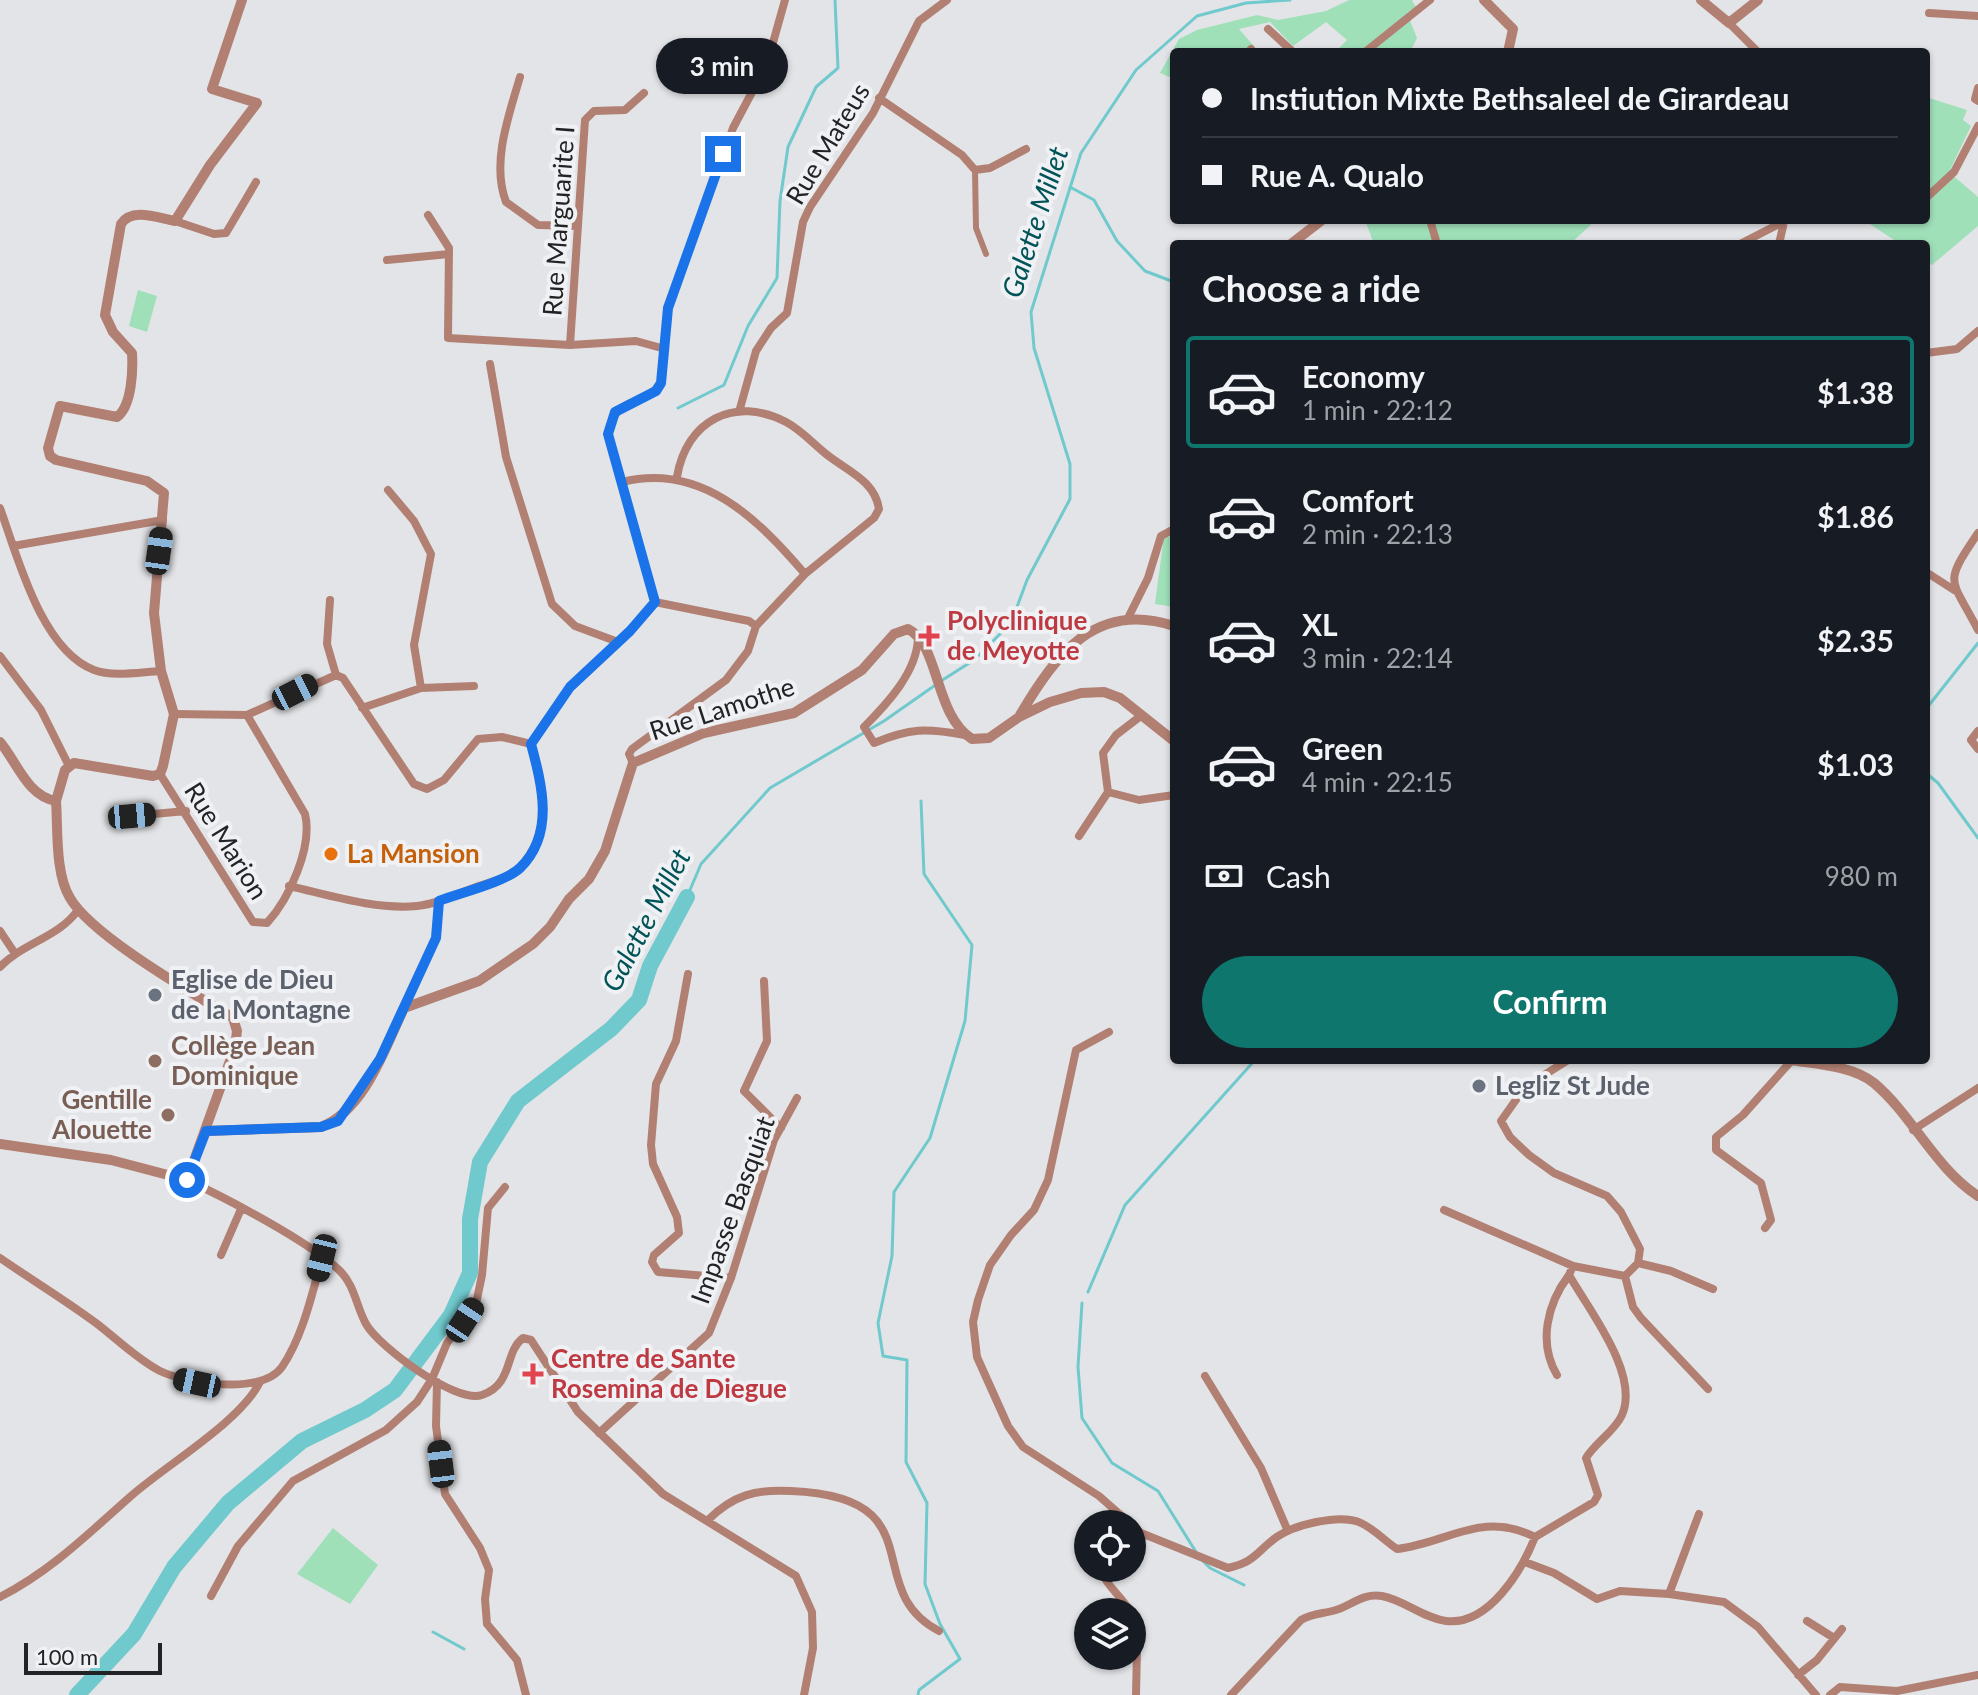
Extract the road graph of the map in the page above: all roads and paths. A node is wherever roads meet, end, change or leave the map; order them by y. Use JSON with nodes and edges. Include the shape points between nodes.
{"nodes":[{"id":1,"x":242,"y":0,"type":"edge"},
{"id":2,"x":785,"y":0,"type":"edge"},
{"id":3,"x":947,"y":0,"type":"edge"},
{"id":4,"x":1430,"y":0,"type":"edge"},
{"id":5,"x":1484,"y":0,"type":"edge"},
{"id":6,"x":1701,"y":0,"type":"edge"},
{"id":7,"x":1758,"y":0,"type":"edge"},
{"id":8,"x":1929,"y":13,"type":"dead end"},
{"id":9,"x":1978,"y":16,"type":"edge"},
{"id":10,"x":1729,"y":23,"type":"junction"},
{"id":11,"x":1268,"y":29,"type":"dead end"},
{"id":12,"x":1289,"y":48,"type":"edge"},
{"id":13,"x":1370,"y":48,"type":"edge"},
{"id":14,"x":1509,"y":48,"type":"edge"},
{"id":15,"x":1754,"y":48,"type":"edge"},
{"id":16,"x":520,"y":77,"type":"dead end"},
{"id":17,"x":1978,"y":88,"type":"edge"},
{"id":18,"x":644,"y":93,"type":"dead end"},
{"id":19,"x":879,"y":98,"type":"junction"},
{"id":20,"x":1978,"y":101,"type":"edge"},
{"id":21,"x":1978,"y":126,"type":"edge"},
{"id":22,"x":1026,"y":149,"type":"dead end"},
{"id":23,"x":975,"y":170,"type":"junction"},
{"id":24,"x":256,"y":182,"type":"dead end"},
{"id":25,"x":1930,"y":194,"type":"edge"},
{"id":26,"x":428,"y":215,"type":"dead end"},
{"id":27,"x":175,"y":221,"type":"junction"},
{"id":28,"x":1317,"y":224,"type":"edge"},
{"id":29,"x":1780,"y":224,"type":"edge"},
{"id":30,"x":578,"y":226,"type":"junction"},
{"id":31,"x":1296,"y":240,"type":"edge"},
{"id":32,"x":1748,"y":240,"type":"edge"},
{"id":33,"x":449,"y":254,"type":"junction"},
{"id":34,"x":986,"y":254,"type":"dead end"},
{"id":35,"x":387,"y":260,"type":"dead end"},
{"id":36,"x":1978,"y":331,"type":"edge"},
{"id":37,"x":570,"y":345,"type":"junction"},
{"id":38,"x":665,"y":349,"type":"junction"},
{"id":39,"x":1930,"y":352,"type":"edge"},
{"id":40,"x":490,"y":364,"type":"dead end"},
{"id":41,"x":739,"y":412,"type":"junction"},
{"id":42,"x":677,"y":477,"type":"junction"},
{"id":43,"x":622,"y":482,"type":"junction"},
{"id":44,"x":388,"y":490,"type":"dead end"},
{"id":45,"x":0,"y":508,"type":"edge"},
{"id":46,"x":163,"y":520,"type":"junction"},
{"id":47,"x":1170,"y":531,"type":"edge"},
{"id":48,"x":1978,"y":533,"type":"edge"},
{"id":49,"x":13,"y":546,"type":"junction"},
{"id":50,"x":805,"y":574,"type":"junction"},
{"id":51,"x":1930,"y":575,"type":"edge"},
{"id":52,"x":1954,"y":590,"type":"junction"},
{"id":53,"x":330,"y":600,"type":"dead end"},
{"id":54,"x":655,"y":602,"type":"junction"},
{"id":55,"x":1127,"y":620,"type":"junction"},
{"id":56,"x":1170,"y":625,"type":"edge"},
{"id":57,"x":756,"y":626,"type":"junction"},
{"id":58,"x":1978,"y":630,"type":"edge"},
{"id":59,"x":918,"y":637,"type":"junction"},
{"id":60,"x":618,"y":642,"type":"junction"},
{"id":61,"x":0,"y":656,"type":"edge"},
{"id":62,"x":161,"y":671,"type":"junction"},
{"id":63,"x":336,"y":675,"type":"junction"},
{"id":64,"x":474,"y":686,"type":"dead end"},
{"id":65,"x":421,"y":688,"type":"junction"},
{"id":66,"x":362,"y":708,"type":"junction"},
{"id":67,"x":174,"y":714,"type":"junction"},
{"id":68,"x":247,"y":715,"type":"junction"},
{"id":69,"x":1142,"y":715,"type":"junction"},
{"id":70,"x":1019,"y":717,"type":"junction"},
{"id":71,"x":1978,"y":731,"type":"edge"},
{"id":72,"x":965,"y":735,"type":"junction"},
{"id":73,"x":1170,"y":738,"type":"edge"},
{"id":74,"x":0,"y":742,"type":"edge"},
{"id":75,"x":531,"y":744,"type":"junction"},
{"id":76,"x":1978,"y":749,"type":"edge"},
{"id":77,"x":633,"y":763,"type":"junction"},
{"id":78,"x":69,"y":766,"type":"junction"},
{"id":79,"x":160,"y":774,"type":"junction"},
{"id":80,"x":1108,"y":792,"type":"junction"},
{"id":81,"x":1170,"y":796,"type":"edge"},
{"id":82,"x":56,"y":801,"type":"junction"},
{"id":83,"x":186,"y":811,"type":"junction"},
{"id":84,"x":132,"y":816,"type":"dead end"},
{"id":85,"x":1079,"y":836,"type":"dead end"},
{"id":86,"x":289,"y":886,"type":"junction"},
{"id":87,"x":439,"y":901,"type":"junction"},
{"id":88,"x":78,"y":910,"type":"junction"},
{"id":89,"x":0,"y":931,"type":"edge"},
{"id":90,"x":14,"y":952,"type":"junction"},
{"id":91,"x":0,"y":967,"type":"edge"},
{"id":92,"x":688,"y":974,"type":"dead end"},
{"id":93,"x":764,"y":981,"type":"dead end"},
{"id":94,"x":404,"y":1008,"type":"junction"},
{"id":95,"x":1109,"y":1032,"type":"dead end"},
{"id":96,"x":1562,"y":1064,"type":"edge"},
{"id":97,"x":1788,"y":1064,"type":"edge"},
{"id":98,"x":1811,"y":1064,"type":"edge"},
{"id":99,"x":1978,"y":1088,"type":"edge"},
{"id":100,"x":797,"y":1098,"type":"dead end"},
{"id":101,"x":781,"y":1128,"type":"junction"},
{"id":102,"x":1913,"y":1130,"type":"junction"},
{"id":103,"x":206,"y":1131,"type":"junction"},
{"id":104,"x":0,"y":1144,"type":"edge"},
{"id":105,"x":187,"y":1180,"type":"junction"},
{"id":106,"x":505,"y":1187,"type":"dead end"},
{"id":107,"x":1978,"y":1196,"type":"edge"},
{"id":108,"x":241,"y":1209,"type":"junction"},
{"id":109,"x":1444,"y":1210,"type":"dead end"},
{"id":110,"x":1765,"y":1228,"type":"dead end"},
{"id":111,"x":221,"y":1255,"type":"dead end"},
{"id":112,"x":0,"y":1258,"type":"edge"},
{"id":113,"x":322,"y":1258,"type":"junction"},
{"id":114,"x":1638,"y":1263,"type":"junction"},
{"id":115,"x":1571,"y":1271,"type":"junction"},
{"id":116,"x":1625,"y":1276,"type":"junction"},
{"id":117,"x":731,"y":1278,"type":"junction"},
{"id":118,"x":1713,"y":1289,"type":"dead end"},
{"id":119,"x":1557,"y":1375,"type":"dead end"},
{"id":120,"x":1205,"y":1376,"type":"dead end"},
{"id":121,"x":431,"y":1378,"type":"junction"},
{"id":122,"x":260,"y":1382,"type":"junction"},
{"id":123,"x":1708,"y":1389,"type":"dead end"},
{"id":124,"x":599,"y":1433,"type":"junction"},
{"id":125,"x":1699,"y":1514,"type":"dead end"},
{"id":126,"x":708,"y":1520,"type":"junction"},
{"id":127,"x":1287,"y":1529,"type":"junction"},
{"id":128,"x":1535,"y":1537,"type":"junction"},
{"id":129,"x":1525,"y":1562,"type":"junction"},
{"id":130,"x":1105,"y":1582,"type":"edge"},
{"id":131,"x":1669,"y":1594,"type":"junction"},
{"id":132,"x":211,"y":1596,"type":"dead end"},
{"id":133,"x":0,"y":1597,"type":"edge"},
{"id":134,"x":1122,"y":1598,"type":"edge"},
{"id":135,"x":1807,"y":1621,"type":"dead end"},
{"id":136,"x":1842,"y":1629,"type":"dead end"},
{"id":137,"x":939,"y":1631,"type":"dead end"},
{"id":138,"x":1834,"y":1638,"type":"junction"},
{"id":139,"x":1137,"y":1670,"type":"edge"},
{"id":140,"x":1798,"y":1675,"type":"junction"},
{"id":141,"x":1978,"y":1675,"type":"edge"},
{"id":142,"x":526,"y":1695,"type":"edge"},
{"id":143,"x":804,"y":1695,"type":"edge"},
{"id":144,"x":1136,"y":1695,"type":"edge"},
{"id":145,"x":1231,"y":1695,"type":"edge"},
{"id":146,"x":1816,"y":1695,"type":"edge"},
{"id":147,"x":1830,"y":1695,"type":"edge"}],
"edges":[{"from":1,"to":27,"type":"street","via":[[212,89],[257,103]]},
{"from":2,"to":38,"type":"street","via":[[767,64],[733,128],[685,258],[668,308]]},
{"from":3,"to":19,"type":"street","name":"Rue Mateus","via":[[919,21]]},
{"from":4,"to":13,"type":"street"},
{"from":5,"to":14,"type":"street","via":[[1513,29]]},
{"from":6,"to":10,"type":"street"},
{"from":7,"to":10,"type":"street"},
{"from":8,"to":9,"type":"street"},
{"from":10,"to":15,"type":"street"},
{"from":11,"to":12,"type":"street"},
{"from":16,"to":30,"type":"street","via":[[503,138],[506,202],[538,225]]},
{"from":17,"to":20,"type":"street"},
{"from":18,"to":30,"type":"street","name":"Rue Marguarite I","via":[[625,110],[594,111],[585,120]]},
{"from":19,"to":23,"type":"street","via":[[962,155]]},
{"from":19,"to":41,"type":"street","name":"Rue Mateus","via":[[803,222],[787,313],[756,351]]},
{"from":21,"to":25,"type":"street","via":[[1954,172]]},
{"from":22,"to":23,"type":"street"},
{"from":23,"to":34,"type":"street","via":[[976,228]]},
{"from":24,"to":27,"type":"street","via":[[226,233]]},
{"from":26,"to":33,"type":"street"},
{"from":27,"to":46,"type":"street","via":[[131,215],[118,233],[105,315],[132,353],[124,411],[109,417],[60,406],[48,448],[56,460],[157,487],[165,498]]},
{"from":28,"to":31,"type":"street"},
{"from":29,"to":32,"type":"street"},
{"from":30,"to":37,"type":"street","name":"Rue Marguarite I"},
{"from":33,"to":35,"type":"street"},
{"from":33,"to":37,"type":"street","via":[[448,338]]},
{"from":36,"to":39,"type":"street","via":[[1957,349]]},
{"from":37,"to":38,"type":"street","via":[[636,341]]},
{"from":38,"to":43,"type":"street","via":[[656,391],[621,406],[610,420],[608,434]]},
{"from":40,"to":60,"type":"street","via":[[506,457],[552,604],[575,626]]},
{"from":41,"to":42,"type":"street","via":[[712,420],[692,435],[680,455]]},
{"from":41,"to":50,"type":"street","name":"Rue Lamothe","via":[[767,414],[798,429],[866,482],[878,502],[874,518]]},
{"from":42,"to":43,"type":"street"},
{"from":42,"to":50,"type":"street","via":[[757,520]]},
{"from":43,"to":54,"type":"street"},
{"from":44,"to":65,"type":"street","via":[[414,521],[431,554],[414,645]]},
{"from":45,"to":49,"type":"street"},
{"from":46,"to":49,"type":"street"},
{"from":46,"to":62,"type":"street","via":[[154,613]]},
{"from":47,"to":55,"type":"street","via":[[1161,536]]},
{"from":48,"to":52,"type":"street","via":[[1952,572]]},
{"from":49,"to":62,"type":"street","via":[[33,601],[81,663],[105,672]]},
{"from":50,"to":57,"type":"street","name":"Rue Lamothe"},
{"from":51,"to":52,"type":"street"},
{"from":52,"to":58,"type":"street"},
{"from":53,"to":63,"type":"street","via":[[327,644]]},
{"from":54,"to":57,"type":"street"},
{"from":54,"to":60,"type":"street"},
{"from":55,"to":56,"type":"street"},
{"from":55,"to":70,"type":"street","via":[[1105,623],[1081,636],[1058,659]]},
{"from":57,"to":77,"type":"street","name":"Rue Lamothe","via":[[748,651],[726,680],[632,749]]},
{"from":59,"to":72,"type":"street","via":[[945,707]]},
{"from":59,"to":72,"type":"street","via":[[918,648],[892,700],[864,727],[866,736],[874,743],[926,728]]},
{"from":59,"to":77,"type":"street","name":"Rue Lamothe","via":[[908,629],[897,631],[862,670],[794,713],[704,733]]},
{"from":60,"to":75,"type":"street","via":[[570,687]]},
{"from":61,"to":78,"type":"street","via":[[41,710]]},
{"from":62,"to":67,"type":"street"},
{"from":63,"to":66,"type":"street"},
{"from":63,"to":68,"type":"street"},
{"from":64,"to":65,"type":"street"},
{"from":65,"to":66,"type":"street"},
{"from":66,"to":75,"type":"street","via":[[420,788],[444,780],[478,739]]},
{"from":67,"to":68,"type":"street"},
{"from":67,"to":79,"type":"street"},
{"from":68,"to":86,"type":"street","name":"Rue Marion","via":[[305,814],[308,829]]},
{"from":69,"to":70,"type":"street","via":[[1104,692],[1071,696]]},
{"from":69,"to":73,"type":"street"},
{"from":69,"to":80,"type":"street","via":[[1103,753]]},
{"from":70,"to":72,"type":"street","via":[[989,738]]},
{"from":71,"to":76,"type":"street","via":[[1971,740]]},
{"from":74,"to":82,"type":"street","via":[[34,790]]},
{"from":75,"to":87,"type":"street","via":[[544,814],[532,849],[519,869]]},
{"from":77,"to":94,"type":"street","name":"Rue Lamothe","via":[[605,851],[550,927],[479,981]]},
{"from":78,"to":79,"type":"street","via":[[82,763]]},
{"from":78,"to":82,"type":"street"},
{"from":79,"to":83,"type":"street","name":"Rue Marion"},
{"from":80,"to":81,"type":"street","via":[[1139,800]]},
{"from":80,"to":85,"type":"street"},
{"from":82,"to":88,"type":"street","via":[[63,872],[68,896]]},
{"from":83,"to":84,"type":"street"},
{"from":83,"to":86,"type":"street","name":"Rue Marion","via":[[253,922],[267,923]]},
{"from":86,"to":87,"type":"street","via":[[402,906]]},
{"from":87,"to":94,"type":"street","via":[[436,938]]},
{"from":88,"to":90,"type":"street","via":[[70,922]]},
{"from":88,"to":103,"type":"street","via":[[168,979],[233,1018],[235,1047]]},
{"from":89,"to":90,"type":"street"},
{"from":90,"to":91,"type":"street"},
{"from":92,"to":117,"type":"street","via":[[676,1041],[656,1084],[651,1145],[679,1233],[652,1262],[658,1272]]},
{"from":93,"to":101,"type":"street","via":[[767,1041],[745,1094]]},
{"from":94,"to":103,"type":"street","via":[[374,1069],[338,1121],[321,1127]]},
{"from":95,"to":127,"type":"street","via":[[1076,1050],[1048,1180],[1034,1210],[990,1265],[978,1300],[973,1322],[977,1357],[1023,1447],[1099,1496],[1141,1533],[1228,1568],[1256,1558]]},
{"from":96,"to":114,"type":"street","via":[[1525,1087],[1501,1121],[1510,1137],[1554,1173],[1607,1196],[1633,1233],[1640,1249]]},
{"from":97,"to":110,"type":"street","via":[[1716,1137],[1716,1150],[1761,1183],[1771,1220]]},
{"from":98,"to":102,"type":"street","via":[[1873,1082]]},
{"from":99,"to":102,"type":"street"},
{"from":100,"to":101,"type":"street","name":"Impasse Basquiat"},
{"from":101,"to":117,"type":"street","name":"Impasse Basquiat"},
{"from":102,"to":107,"type":"street"},
{"from":103,"to":105,"type":"street"},
{"from":104,"to":105,"type":"street","via":[[111,1160]]},
{"from":105,"to":108,"type":"street"},
{"from":106,"to":121,"type":"street","via":[[488,1208],[476,1304],[447,1343]]},
{"from":108,"to":111,"type":"street"},
{"from":108,"to":113,"type":"street"},
{"from":109,"to":115,"type":"street"},
{"from":112,"to":122,"type":"street","via":[[157,1370],[197,1383]]},
{"from":113,"to":121,"type":"street","via":[[347,1279],[367,1327]]},
{"from":113,"to":122,"type":"street","via":[[292,1348],[280,1370]]},
{"from":114,"to":116,"type":"street"},
{"from":114,"to":118,"type":"street"},
{"from":115,"to":116,"type":"street"},
{"from":115,"to":119,"type":"street","via":[[1558,1289],[1546,1326],[1548,1360]]},
{"from":115,"to":128,"type":"street","via":[[1617,1355],[1626,1399],[1621,1416],[1586,1458],[1598,1495],[1594,1502]]},
{"from":116,"to":123,"type":"street","via":[[1641,1318]]},
{"from":117,"to":124,"type":"street","name":"Impasse Basquiat","via":[[709,1333]]},
{"from":120,"to":127,"type":"street","via":[[1261,1468]]},
{"from":121,"to":124,"type":"street","via":[[461,1395],[480,1396],[504,1378],[517,1342],[531,1340],[578,1412]]},
{"from":121,"to":132,"type":"street","via":[[417,1402],[386,1430],[293,1481],[238,1546]]},
{"from":121,"to":142,"type":"street","via":[[445,1494],[489,1570],[487,1624],[517,1660]]},
{"from":122,"to":133,"type":"street","via":[[207,1437],[56,1563]]},
{"from":124,"to":126,"type":"street","via":[[663,1494]]},
{"from":125,"to":131,"type":"street"},
{"from":126,"to":137,"type":"street","via":[[748,1492],[814,1492],[850,1499],[887,1533],[902,1592]]},
{"from":126,"to":143,"type":"street","via":[[786,1568],[803,1587],[812,1612],[813,1648]]},
{"from":127,"to":128,"type":"street","via":[[1347,1519],[1397,1549],[1493,1524]]},
{"from":128,"to":129,"type":"street"},
{"from":129,"to":131,"type":"street","via":[[1597,1599],[1620,1591]]},
{"from":129,"to":145,"type":"street","via":[[1493,1601],[1460,1620],[1444,1621],[1381,1595],[1313,1613]]},
{"from":130,"to":134,"type":"street"},
{"from":131,"to":140,"type":"street","via":[[1724,1602],[1758,1627]]},
{"from":135,"to":138,"type":"street"},
{"from":136,"to":138,"type":"street"},
{"from":138,"to":140,"type":"street"},
{"from":139,"to":144,"type":"street"},
{"from":140,"to":146,"type":"street"},
{"from":141,"to":147,"type":"street","via":[[1897,1691],[1840,1687]]}]}
